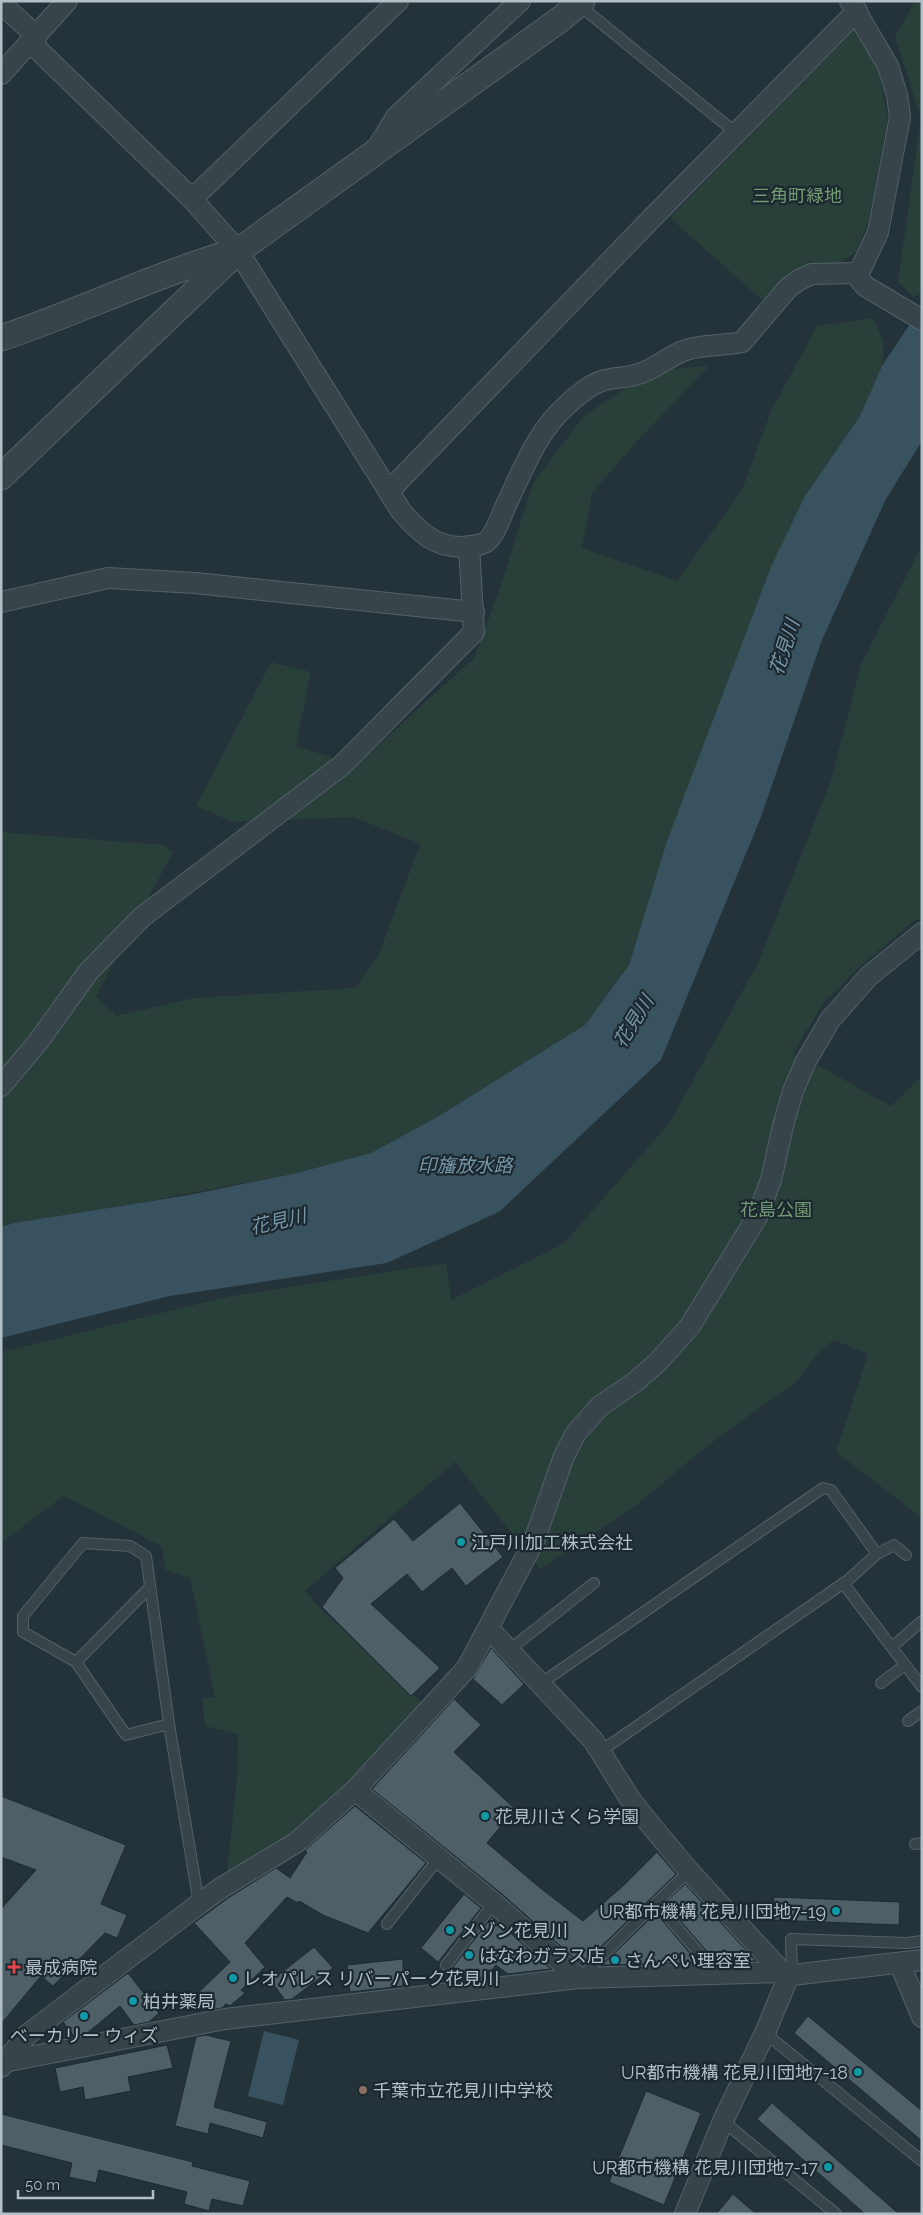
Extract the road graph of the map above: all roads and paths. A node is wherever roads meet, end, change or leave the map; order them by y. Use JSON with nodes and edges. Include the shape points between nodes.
{"nodes":[{"id":1,"x":66,"y":1,"type":"edge"},
{"id":2,"x":398,"y":1,"type":"edge"},
{"id":3,"x":520,"y":1,"type":"edge"},
{"id":4,"x":580,"y":3,"type":"edge"},
{"id":5,"x":1,"y":4,"type":"edge"},
{"id":6,"x":854,"y":6,"type":"edge"},
{"id":7,"x":33,"y":39,"type":"junction"},
{"id":8,"x":1,"y":74,"type":"edge"},
{"id":9,"x":736,"y":132,"type":"junction"},
{"id":10,"x":374,"y":154,"type":"junction"},
{"id":11,"x":192,"y":200,"type":"junction"},
{"id":12,"x":238,"y":251,"type":"junction"},
{"id":13,"x":865,"y":281,"type":"junction"},
{"id":14,"x":922,"y":320,"type":"edge"},
{"id":15,"x":1,"y":338,"type":"edge"},
{"id":16,"x":1,"y":477,"type":"edge"},
{"id":17,"x":389,"y":491,"type":"junction"},
{"id":18,"x":469,"y":546,"type":"junction"},
{"id":19,"x":1,"y":602,"type":"edge"},
{"id":20,"x":474,"y":612,"type":"junction"},
{"id":21,"x":922,"y":933,"type":"edge"},
{"id":22,"x":1,"y":1086,"type":"edge"},
{"id":23,"x":877,"y":1554,"type":"junction"},
{"id":24,"x":906,"y":1555,"type":"dead end"},
{"id":25,"x":594,"y":1583,"type":"dead end"},
{"id":26,"x":843,"y":1583,"type":"junction"},
{"id":27,"x":150,"y":1587,"type":"junction"},
{"id":28,"x":922,"y":1621,"type":"edge"},
{"id":29,"x":489,"y":1629,"type":"junction"},
{"id":30,"x":892,"y":1647,"type":"junction"},
{"id":31,"x":508,"y":1650,"type":"junction"},
{"id":32,"x":76,"y":1662,"type":"junction"},
{"id":33,"x":905,"y":1665,"type":"junction"},
{"id":34,"x":881,"y":1683,"type":"dead end"},
{"id":35,"x":540,"y":1684,"type":"junction"},
{"id":36,"x":922,"y":1687,"type":"edge"},
{"id":37,"x":922,"y":1711,"type":"edge"},
{"id":38,"x":908,"y":1721,"type":"dead end"},
{"id":39,"x":169,"y":1724,"type":"junction"},
{"id":40,"x":601,"y":1751,"type":"junction"},
{"id":41,"x":355,"y":1790,"type":"junction"},
{"id":42,"x":439,"y":1858,"type":"junction"},
{"id":43,"x":689,"y":1871,"type":"junction"},
{"id":44,"x":494,"y":1903,"type":"junction"},
{"id":45,"x":656,"y":1903,"type":"junction"},
{"id":46,"x":199,"y":1904,"type":"junction"},
{"id":47,"x":387,"y":1924,"type":"dead end"},
{"id":48,"x":922,"y":1941,"type":"edge"},
{"id":49,"x":922,"y":1960,"type":"edge"},
{"id":50,"x":900,"y":1964,"type":"junction"},
{"id":51,"x":446,"y":1965,"type":"dead end"},
{"id":52,"x":717,"y":1974,"type":"junction"},
{"id":53,"x":787,"y":1974,"type":"junction"},
{"id":54,"x":579,"y":1978,"type":"junction"},
{"id":55,"x":922,"y":2017,"type":"edge"},
{"id":56,"x":765,"y":2033,"type":"junction"},
{"id":57,"x":5,"y":2064,"type":"edge"},
{"id":58,"x":723,"y":2121,"type":"junction"},
{"id":59,"x":922,"y":2160,"type":"edge"},
{"id":60,"x":689,"y":2212,"type":"edge"},
{"id":61,"x":836,"y":2214,"type":"edge"}],
"edges":[{"from":1,"to":7,"type":"street"},
{"from":2,"to":11,"type":"street"},
{"from":3,"to":10,"type":"street","via":[[396,117]]},
{"from":4,"to":9,"type":"lane"},
{"from":4,"to":10,"type":"street"},
{"from":5,"to":7,"type":"street"},
{"from":6,"to":9,"type":"street"},
{"from":6,"to":13,"type":"street","via":[[888,66],[900,117]]},
{"from":7,"to":8,"type":"street"},
{"from":7,"to":11,"type":"street"},
{"from":9,"to":17,"type":"street"},
{"from":10,"to":12,"type":"street"},
{"from":11,"to":12,"type":"street"},
{"from":12,"to":15,"type":"street","via":[[193,264]]},
{"from":12,"to":16,"type":"street"},
{"from":12,"to":17,"type":"street"},
{"from":13,"to":14,"type":"street"},
{"from":13,"to":18,"type":"street","via":[[812,274],[788,288],[742,342],[687,350],[666,358],[652,370],[602,380],[582,393],[550,423],[535,444],[496,528],[486,542]]},
{"from":17,"to":18,"type":"street","via":[[412,523],[430,540],[445,545]]},
{"from":18,"to":20,"type":"street"},
{"from":19,"to":20,"type":"street","via":[[108,578],[195,582]]},
{"from":20,"to":22,"type":"street","via":[[474,632],[341,766],[135,924],[89,971],[38,1042]]},
{"from":21,"to":29,"type":"street","via":[[869,976],[830,1020],[806,1061],[793,1092],[771,1180],[758,1217],[690,1326],[658,1362],[600,1406],[576,1433],[564,1456],[534,1541]]},
{"from":23,"to":24,"type":"lane","via":[[894,1545]]},
{"from":23,"to":26,"type":"lane"},
{"from":23,"to":35,"type":"lane","via":[[832,1490],[823,1488]]},
{"from":25,"to":31,"type":"lane"},
{"from":26,"to":30,"type":"lane"},
{"from":26,"to":40,"type":"lane"},
{"from":27,"to":32,"type":"lane"},
{"from":27,"to":32,"type":"lane","via":[[146,1556],[130,1546],[83,1543],[23,1616],[23,1632]]},
{"from":27,"to":39,"type":"lane"},
{"from":28,"to":30,"type":"lane"},
{"from":29,"to":31,"type":"street"},
{"from":29,"to":41,"type":"street","via":[[467,1668]]},
{"from":30,"to":33,"type":"lane"},
{"from":31,"to":35,"type":"street"},
{"from":32,"to":39,"type":"lane","via":[[126,1735]]},
{"from":33,"to":34,"type":"lane"},
{"from":33,"to":36,"type":"lane"},
{"from":35,"to":40,"type":"street"},
{"from":37,"to":38,"type":"lane"},
{"from":39,"to":46,"type":"lane"},
{"from":40,"to":43,"type":"street","via":[[630,1799]]},
{"from":41,"to":42,"type":"street"},
{"from":41,"to":46,"type":"street","via":[[297,1842]]},
{"from":42,"to":44,"type":"street"},
{"from":42,"to":47,"type":"lane"},
{"from":43,"to":45,"type":"lane"},
{"from":43,"to":53,"type":"street"},
{"from":44,"to":51,"type":"lane"},
{"from":44,"to":54,"type":"street"},
{"from":45,"to":52,"type":"lane"},
{"from":45,"to":54,"type":"lane"},
{"from":46,"to":57,"type":"street","via":[[27,2035]]},
{"from":48,"to":53,"type":"lane","via":[[791,1939]]},
{"from":49,"to":50,"type":"street"},
{"from":50,"to":53,"type":"street"},
{"from":50,"to":55,"type":"street"},
{"from":52,"to":53,"type":"street"},
{"from":52,"to":54,"type":"street"},
{"from":53,"to":56,"type":"street"},
{"from":54,"to":57,"type":"street","via":[[225,2019]]},
{"from":56,"to":58,"type":"street"},
{"from":56,"to":59,"type":"lane"},
{"from":58,"to":60,"type":"street"},
{"from":58,"to":61,"type":"lane"}]}
